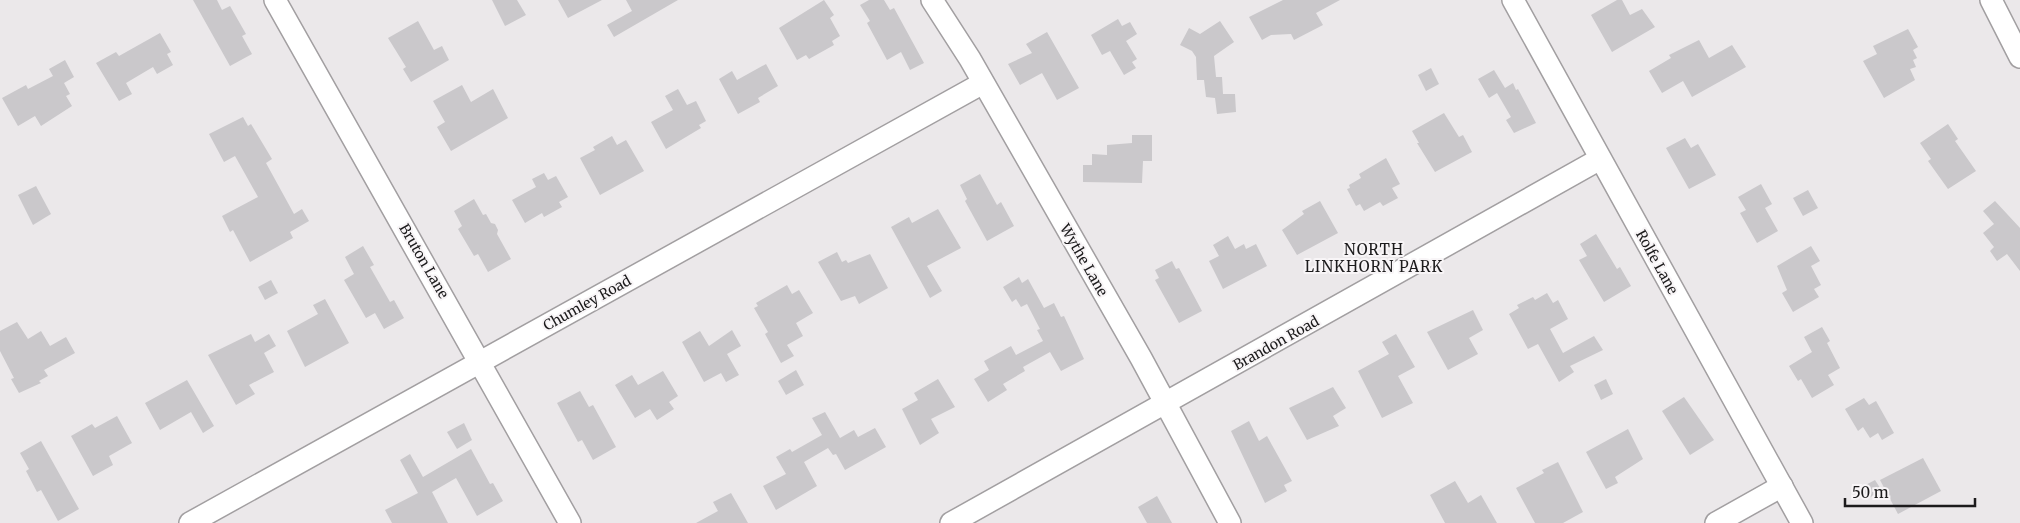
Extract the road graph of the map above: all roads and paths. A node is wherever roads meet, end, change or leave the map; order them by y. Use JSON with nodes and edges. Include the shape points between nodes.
{"nodes":[{"id":1,"x":275,"y":0,"type":"edge"},
{"id":2,"x":932,"y":0,"type":"edge"},
{"id":3,"x":1513,"y":0,"type":"edge"},
{"id":4,"x":1991,"y":0,"type":"edge"},
{"id":5,"x":2020,"y":57,"type":"edge"},
{"id":6,"x":984,"y":83,"type":"junction"},
{"id":7,"x":1600,"y":159,"type":"junction"},
{"id":8,"x":481,"y":362,"type":"junction"},
{"id":9,"x":1166,"y":404,"type":"junction"},
{"id":10,"x":1782,"y":486,"type":"junction"},
{"id":11,"x":190,"y":523,"type":"edge"},
{"id":12,"x":570,"y":523,"type":"edge"},
{"id":13,"x":951,"y":523,"type":"edge"},
{"id":14,"x":1230,"y":523,"type":"edge"},
{"id":15,"x":1716,"y":523,"type":"edge"},
{"id":16,"x":1802,"y":523,"type":"edge"}],
"edges":[{"from":1,"to":8,"type":"street","name":"Bruton Lane"},
{"from":2,"to":6,"type":"street","name":"Wythe Lane"},
{"from":3,"to":7,"type":"street","name":"Rolfe Lane"},
{"from":4,"to":5,"type":"street"},
{"from":6,"to":8,"type":"street","name":"Chumley Road"},
{"from":6,"to":9,"type":"street","name":"Wythe Lane"},
{"from":7,"to":9,"type":"street","name":"Brandon Road"},
{"from":7,"to":10,"type":"street","name":"Rolfe Lane"},
{"from":8,"to":11,"type":"street","name":"Chumley Road"},
{"from":8,"to":12,"type":"street","name":"Bruton Lane"},
{"from":9,"to":13,"type":"street","name":"Brandon Road"},
{"from":9,"to":14,"type":"street","name":"Wythe Lane"},
{"from":10,"to":15,"type":"street"},
{"from":10,"to":16,"type":"street","name":"Rolfe Lane"}]}
